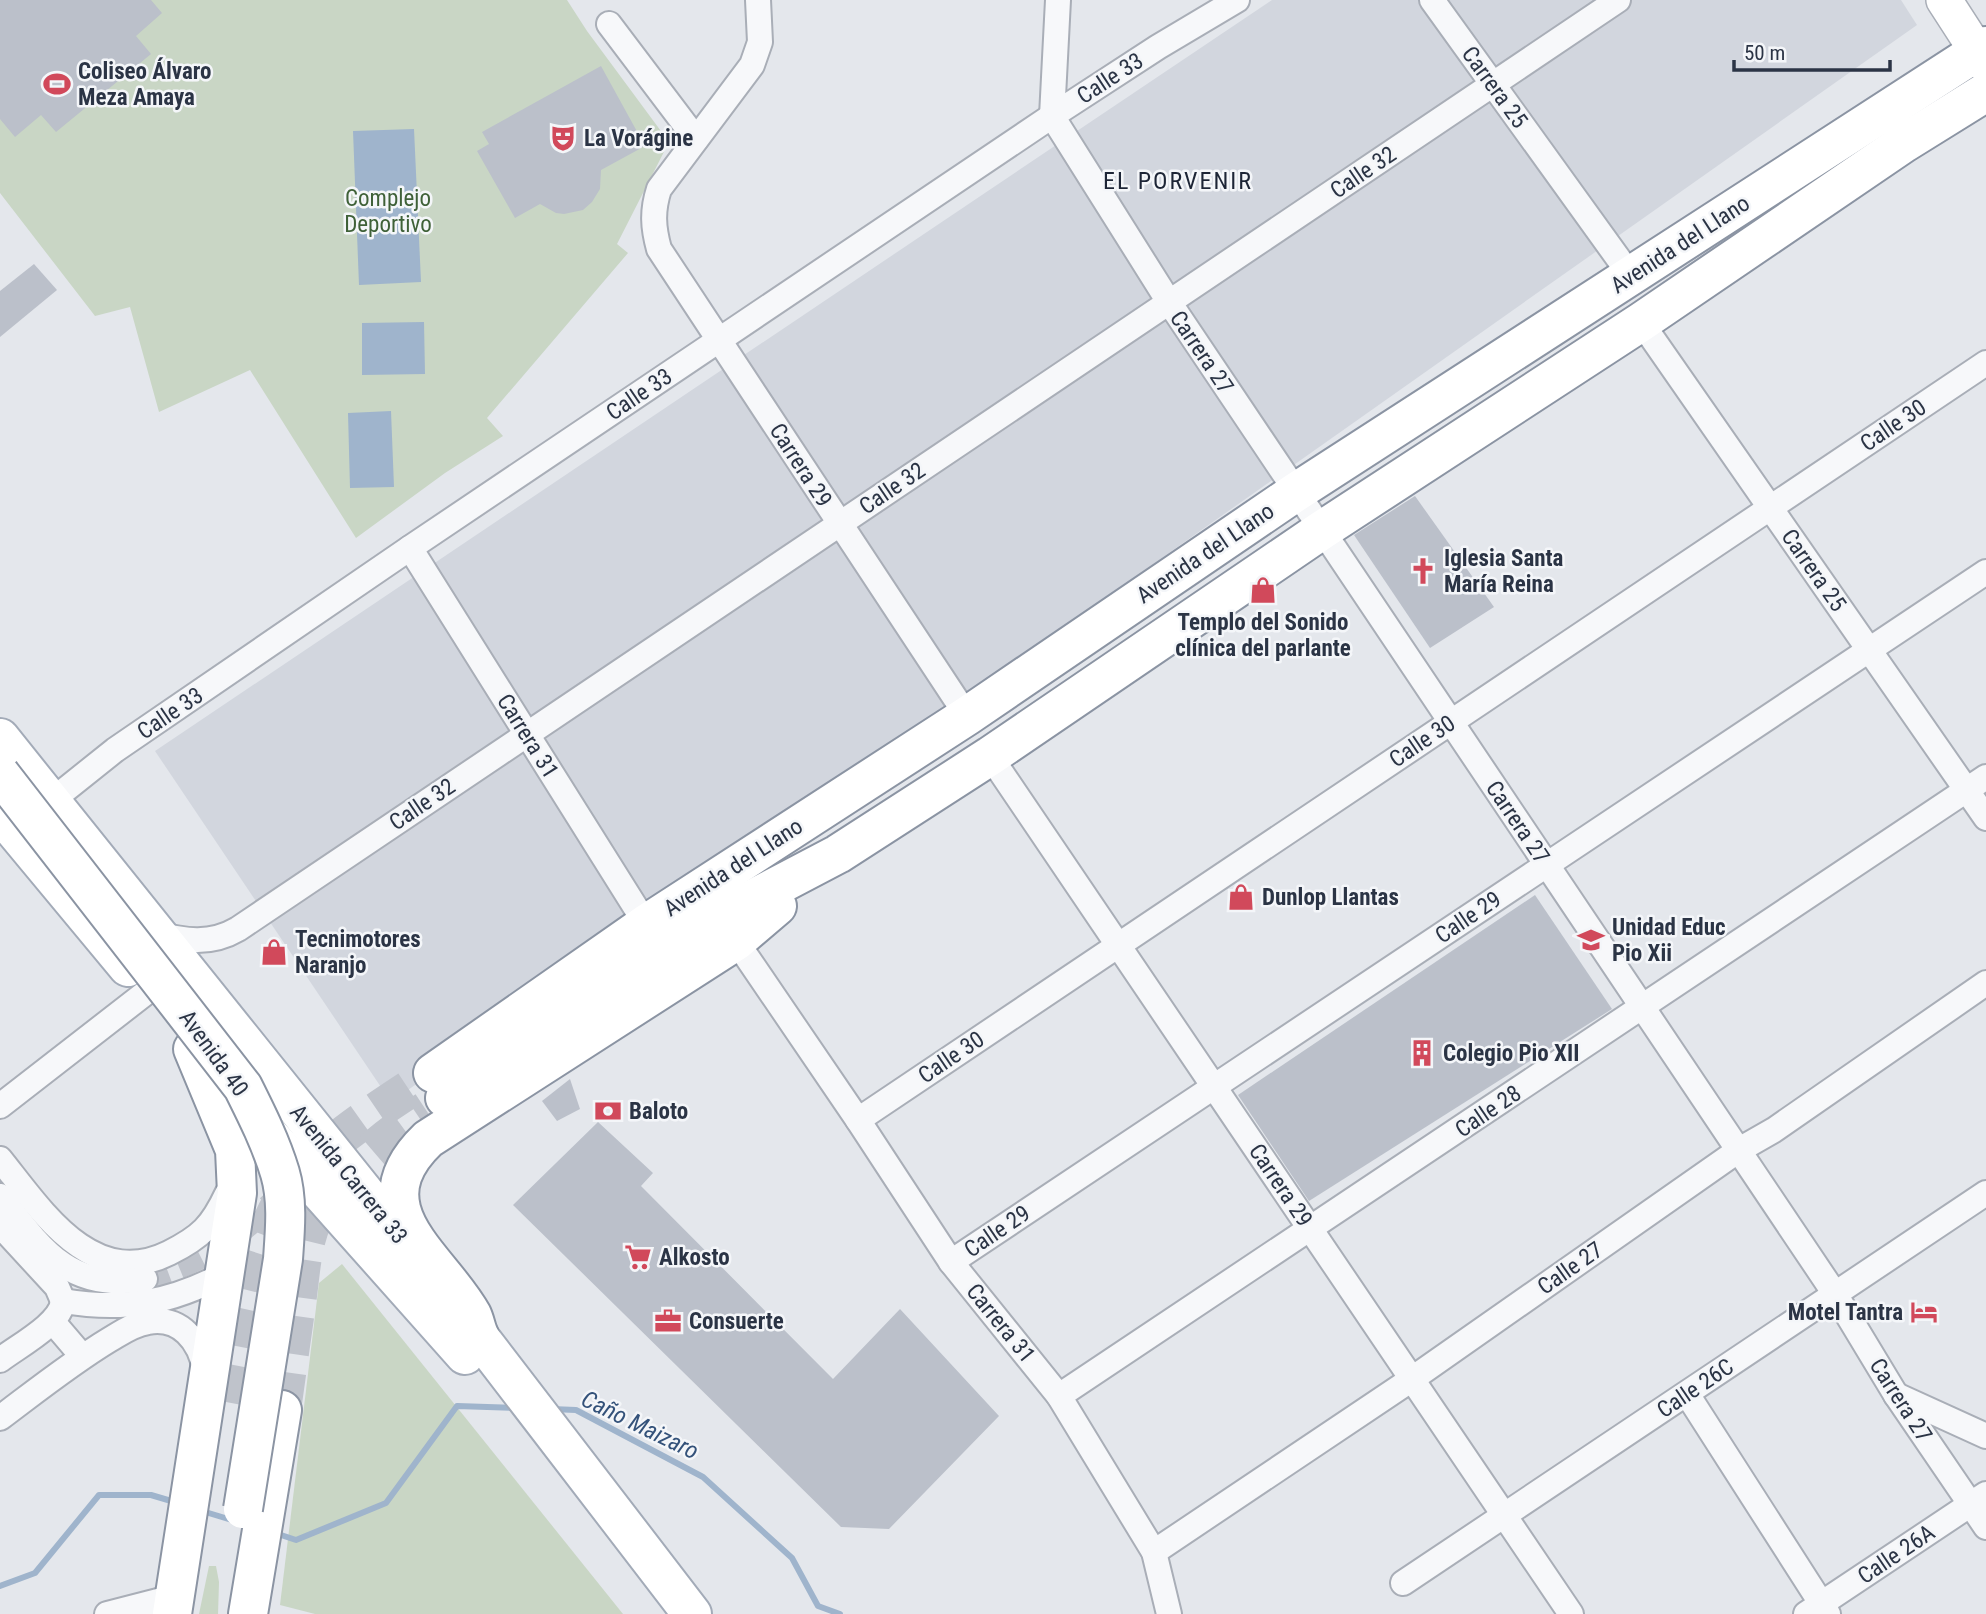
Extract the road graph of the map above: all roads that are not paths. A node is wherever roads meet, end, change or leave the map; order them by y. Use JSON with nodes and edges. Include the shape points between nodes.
{"nodes":[{"id":1,"x":758,"y":0,"type":"edge"},
{"id":2,"x":1058,"y":0,"type":"edge"},
{"id":3,"x":1237,"y":0,"type":"edge"},
{"id":4,"x":1432,"y":0,"type":"edge"},
{"id":5,"x":1618,"y":0,"type":"edge"},
{"id":6,"x":1944,"y":0,"type":"edge"},
{"id":7,"x":610,"y":24,"type":"dead end"},
{"id":8,"x":1983,"y":55,"type":"edge"},
{"id":9,"x":1493,"y":85,"type":"junction"},
{"id":10,"x":1986,"y":92,"type":"edge"},
{"id":11,"x":1052,"y":116,"type":"junction"},
{"id":12,"x":696,"y":139,"type":"junction"},
{"id":13,"x":1631,"y":276,"type":"junction"},
{"id":14,"x":1169,"y":302,"type":"junction"},
{"id":15,"x":1641,"y":322,"type":"junction"},
{"id":16,"x":719,"y":340,"type":"junction"},
{"id":17,"x":1986,"y":363,"type":"edge"},
{"id":18,"x":1296,"y":492,"type":"junction"},
{"id":19,"x":1770,"y":508,"type":"junction"},
{"id":20,"x":840,"y":523,"type":"junction"},
{"id":21,"x":1322,"y":530,"type":"junction"},
{"id":22,"x":410,"y":548,"type":"junction"},
{"id":23,"x":1986,"y":572,"type":"edge"},
{"id":24,"x":1869,"y":650,"type":"junction"},
{"id":25,"x":967,"y":716,"type":"junction"},
{"id":26,"x":1451,"y":722,"type":"junction"},
{"id":27,"x":526,"y":734,"type":"junction"},
{"id":28,"x":0,"y":738,"type":"edge"},
{"id":29,"x":990,"y":756,"type":"junction"},
{"id":30,"x":0,"y":774,"type":"edge"},
{"id":31,"x":1976,"y":783,"type":"edge"},
{"id":32,"x":50,"y":802,"type":"junction"},
{"id":33,"x":1986,"y":818,"type":"edge"},
{"id":34,"x":2,"y":819,"type":"edge"},
{"id":35,"x":838,"y":854,"type":"junction"},
{"id":36,"x":1547,"y":864,"type":"junction"},
{"id":37,"x":646,"y":924,"type":"junction"},
{"id":38,"x":156,"y":934,"type":"junction"},
{"id":39,"x":736,"y":941,"type":"junction"},
{"id":40,"x":1118,"y":945,"type":"junction"},
{"id":41,"x":1986,"y":983,"type":"edge"},
{"id":42,"x":148,"y":991,"type":"junction"},
{"id":43,"x":1643,"y":1007,"type":"junction"},
{"id":44,"x":193,"y":1049,"type":"junction"},
{"id":45,"x":1214,"y":1086,"type":"junction"},
{"id":46,"x":0,"y":1106,"type":"edge"},
{"id":47,"x":858,"y":1120,"type":"junction"},
{"id":48,"x":262,"y":1126,"type":"junction"},
{"id":49,"x":1739,"y":1150,"type":"junction"},
{"id":50,"x":0,"y":1159,"type":"edge"},
{"id":51,"x":237,"y":1171,"type":"junction"},
{"id":52,"x":1986,"y":1193,"type":"edge"},
{"id":53,"x":0,"y":1196,"type":"edge"},
{"id":54,"x":0,"y":1225,"type":"edge"},
{"id":55,"x":1311,"y":1230,"type":"junction"},
{"id":56,"x":951,"y":1262,"type":"junction"},
{"id":57,"x":225,"y":1273,"type":"junction"},
{"id":58,"x":145,"y":1279,"type":"tunnel mouth"},
{"id":59,"x":1835,"y":1294,"type":"junction"},
{"id":60,"x":58,"y":1311,"type":"junction"},
{"id":61,"x":479,"y":1335,"type":"junction"},
{"id":62,"x":82,"y":1356,"type":"junction"},
{"id":63,"x":0,"y":1360,"type":"edge"},
{"id":64,"x":1412,"y":1380,"type":"junction"},
{"id":65,"x":217,"y":1393,"type":"junction"},
{"id":66,"x":1687,"y":1394,"type":"junction"},
{"id":67,"x":1896,"y":1395,"type":"junction"},
{"id":68,"x":1059,"y":1396,"type":"junction"},
{"id":69,"x":517,"y":1404,"type":"junction"},
{"id":70,"x":282,"y":1410,"type":"tunnel mouth"},
{"id":71,"x":0,"y":1418,"type":"edge"},
{"id":72,"x":1986,"y":1436,"type":"edge"},
{"id":73,"x":1978,"y":1499,"type":"edge"},
{"id":74,"x":1504,"y":1516,"type":"junction"},
{"id":75,"x":232,"y":1526,"type":"junction"},
{"id":76,"x":1986,"y":1527,"type":"edge"},
{"id":77,"x":1154,"y":1552,"type":"junction"},
{"id":78,"x":1403,"y":1583,"type":"dead end"},
{"id":79,"x":178,"y":1608,"type":"edge"},
{"id":80,"x":1818,"y":1611,"type":"edge"},
{"id":81,"x":107,"y":1614,"type":"edge"},
{"id":82,"x":231,"y":1614,"type":"edge"},
{"id":83,"x":248,"y":1614,"type":"edge"},
{"id":84,"x":660,"y":1614,"type":"edge"},
{"id":85,"x":692,"y":1614,"type":"edge"},
{"id":86,"x":1169,"y":1614,"type":"edge"},
{"id":87,"x":1571,"y":1614,"type":"edge"}],
"edges":[{"from":1,"to":12,"type":"street","via":[[760,42],[752,65]]},
{"from":2,"to":11,"type":"street"},
{"from":3,"to":11,"type":"street","name":"Calle 33"},
{"from":4,"to":9,"type":"street","name":"Carrera 25"},
{"from":5,"to":9,"type":"street","name":"Calle 32"},
{"from":6,"to":8,"type":"street"},
{"from":7,"to":12,"type":"street"},
{"from":8,"to":13,"type":"main road","name":"Avenida del Llano"},
{"from":9,"to":13,"type":"street","name":"Carrera 25"},
{"from":9,"to":14,"type":"street","name":"Calle 32"},
{"from":10,"to":15,"type":"main road","name":"Avenida del Llano"},
{"from":11,"to":14,"type":"street","name":"Carrera 27"},
{"from":11,"to":16,"type":"street","name":"Calle 33"},
{"from":12,"to":16,"type":"street","name":"Carrera 29","via":[[659,189],[654,229],[660,249]]},
{"from":13,"to":18,"type":"main road","name":"Avenida del Llano"},
{"from":14,"to":18,"type":"street","name":"Carrera 27"},
{"from":14,"to":20,"type":"street","name":"Calle 32"},
{"from":15,"to":19,"type":"street","name":"Carrera 25"},
{"from":15,"to":21,"type":"main road","name":"Avenida del Llano"},
{"from":16,"to":20,"type":"street","name":"Carrera 29"},
{"from":16,"to":22,"type":"street","name":"Calle 33"},
{"from":17,"to":19,"type":"street","name":"Calle 30"},
{"from":18,"to":21,"type":"street","name":"Carrera 27"},
{"from":18,"to":25,"type":"main road","name":"Avenida del Llano"},
{"from":19,"to":24,"type":"street","name":"Carrera 25"},
{"from":19,"to":26,"type":"street","name":"Calle 30"},
{"from":20,"to":25,"type":"street","name":"Carrera 29"},
{"from":20,"to":27,"type":"street","name":"Calle 32"},
{"from":21,"to":26,"type":"street","name":"Carrera 27"},
{"from":21,"to":29,"type":"main road","name":"Avenida del Llano"},
{"from":22,"to":27,"type":"street","name":"Carrera 31"},
{"from":22,"to":32,"type":"street","name":"Calle 33","via":[[115,750]]},
{"from":23,"to":24,"type":"street","name":"Calle 29"},
{"from":24,"to":31,"type":"street","name":"Carrera 25"},
{"from":24,"to":36,"type":"street","name":"Calle 29"},
{"from":25,"to":37,"type":"main road","name":"Avenida del Llano"},
{"from":26,"to":36,"type":"street","name":"Carrera 27"},
{"from":26,"to":40,"type":"street","name":"Calle 30"},
{"from":27,"to":37,"type":"street","name":"Carrera 31"},
{"from":27,"to":38,"type":"street","name":"Calle 32","via":[[229,934],[184,941]]},
{"from":28,"to":32,"type":"main road","name":"Avenida Carrera 33"},
{"from":29,"to":35,"type":"main road","name":"Avenida del Llano"},
{"from":29,"to":40,"type":"street","name":"Carrera 29"},
{"from":30,"to":48,"type":"main road","name":"Avenida 40","bridge":true,"via":[[243,1087]]},
{"from":31,"to":33,"type":"street","name":"Carrera 25"},
{"from":31,"to":43,"type":"street","name":"Calle 28"},
{"from":32,"to":38,"type":"main road","name":"Avenida Carrera 33"},
{"from":34,"to":42,"type":"main road","name":"Avenida Carrera 33"},
{"from":35,"to":37,"type":"main road","name":"Avenida del Llano","via":[[758,896],[439,1086]]},
{"from":35,"to":39,"type":"main road"},
{"from":36,"to":43,"type":"street","name":"Carrera 27"},
{"from":36,"to":45,"type":"street","name":"Calle 29"},
{"from":38,"to":61,"type":"main road","name":"Avenida Carrera 33"},
{"from":39,"to":47,"type":"street","name":"Carrera 31"},
{"from":39,"to":61,"type":"main road","via":[[428,1139],[411,1158],[402,1180],[403,1216],[414,1238],[472,1315]]},
{"from":40,"to":45,"type":"street","name":"Carrera 29"},
{"from":40,"to":47,"type":"street","name":"Calle 30"},
{"from":41,"to":49,"type":"street","name":"Calle 27"},
{"from":42,"to":44,"type":"main road","name":"Avenida Carrera 33"},
{"from":42,"to":46,"type":"street"},
{"from":43,"to":49,"type":"street","name":"Carrera 27"},
{"from":43,"to":55,"type":"street","name":"Calle 28"},
{"from":44,"to":48,"type":"main road","name":"Avenida Carrera 33"},
{"from":44,"to":51,"type":"main road","via":[[235,1150]]},
{"from":45,"to":55,"type":"street","name":"Carrera 29"},
{"from":45,"to":56,"type":"street","name":"Calle 29"},
{"from":47,"to":56,"type":"street","name":"Carrera 31"},
{"from":48,"to":69,"type":"main road","name":"Avenida Carrera 33","via":[[464,1353]]},
{"from":48,"to":75,"type":"main road","name":"Avenida 40","bridge":true,"via":[[281,1175],[286,1221],[277,1303]]},
{"from":49,"to":59,"type":"street","name":"Carrera 27"},
{"from":49,"to":64,"type":"street","name":"Calle 27"},
{"from":50,"to":51,"type":"street","via":[[52,1225],[77,1246],[114,1262],[155,1260],[187,1244],[215,1221]]},
{"from":51,"to":57,"type":"main road"},
{"from":52,"to":59,"type":"street","name":"Calle 26C"},
{"from":53,"to":58,"type":"street","via":[[38,1246],[64,1267],[112,1282]]},
{"from":54,"to":60,"type":"street","via":[[57,1287]]},
{"from":55,"to":64,"type":"street","name":"Carrera 29"},
{"from":55,"to":68,"type":"street","name":"Calle 28"},
{"from":56,"to":68,"type":"street","name":"Carrera 31"},
{"from":57,"to":60,"type":"street","via":[[201,1287],[147,1303]]},
{"from":57,"to":65,"type":"main road"},
{"from":59,"to":66,"type":"street","name":"Calle 26C"},
{"from":59,"to":67,"type":"street","name":"Carrera 27"},
{"from":60,"to":62,"type":"street"},
{"from":60,"to":63,"type":"street"},
{"from":61,"to":69,"type":"main road","name":"Avenida Carrera 33"},
{"from":62,"to":65,"type":"street","via":[[138,1324],[171,1323],[197,1343]]},
{"from":62,"to":71,"type":"street"},
{"from":64,"to":74,"type":"street","name":"Carrera 29"},
{"from":64,"to":77,"type":"street","name":"Calle 27"},
{"from":65,"to":75,"type":"main road","via":[[203,1473]]},
{"from":66,"to":74,"type":"street","name":"Calle 26C"},
{"from":66,"to":80,"type":"street"},
{"from":67,"to":72,"type":"street"},
{"from":67,"to":73,"type":"street","name":"Carrera 27"},
{"from":68,"to":77,"type":"street","name":"Carrera 31"},
{"from":69,"to":84,"type":"main road","name":"Avenida Carrera 33"},
{"from":69,"to":85,"type":"main road","name":"Avenida Carrera 33"},
{"from":70,"to":75,"type":"main road","name":"Avenida 40"},
{"from":73,"to":76,"type":"street","name":"Carrera 27"},
{"from":73,"to":80,"type":"street","name":"Calle 26A"},
{"from":74,"to":78,"type":"street","name":"Calle 26C"},
{"from":74,"to":87,"type":"street","name":"Carrera 29"},
{"from":75,"to":79,"type":"main road","name":"Avenida 40"},
{"from":75,"to":82,"type":"main road","name":"Avenida 40"},
{"from":75,"to":83,"type":"main road","name":"Avenida 40"},
{"from":77,"to":86,"type":"street","name":"Carrera 31"},
{"from":79,"to":81,"type":"street"}]}
